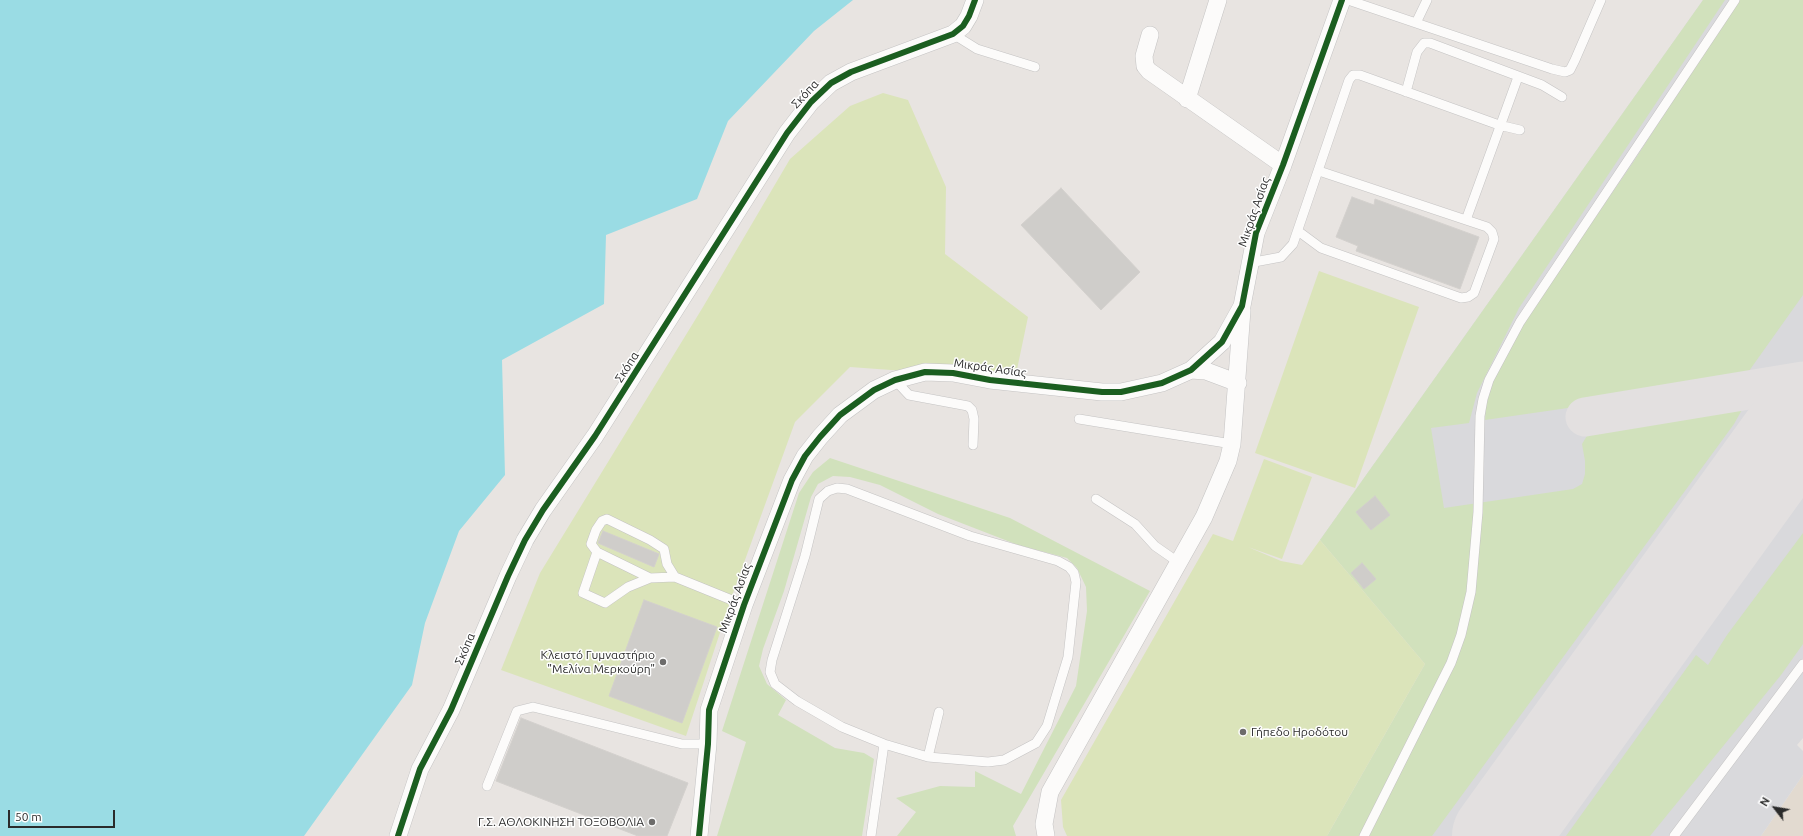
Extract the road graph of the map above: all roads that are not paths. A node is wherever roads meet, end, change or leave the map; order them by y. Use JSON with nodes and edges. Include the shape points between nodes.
{"nodes":[{"id":1,"x":975,"y":0,"type":"edge"},
{"id":2,"x":1218,"y":0,"type":"edge"},
{"id":3,"x":1342,"y":0,"type":"edge"},
{"id":4,"x":1348,"y":0,"type":"edge"},
{"id":5,"x":1427,"y":0,"type":"edge"},
{"id":6,"x":1601,"y":0,"type":"edge"},
{"id":7,"x":1735,"y":0,"type":"edge"},
{"id":8,"x":1370,"y":3,"type":"edge"},
{"id":9,"x":1416,"y":23,"type":"junction"},
{"id":10,"x":953,"y":34,"type":"junction"},
{"id":11,"x":1150,"y":35,"type":"dead end"},
{"id":12,"x":1035,"y":67,"type":"dead end"},
{"id":13,"x":1518,"y":77,"type":"junction"},
{"id":14,"x":1406,"y":92,"type":"junction"},
{"id":15,"x":1562,"y":97,"type":"dead end"},
{"id":16,"x":1187,"y":99,"type":"junction"},
{"id":17,"x":1499,"y":125,"type":"junction"},
{"id":18,"x":1520,"y":130,"type":"dead end"},
{"id":19,"x":1283,"y":165,"type":"junction"},
{"id":20,"x":1319,"y":171,"type":"junction"},
{"id":21,"x":1466,"y":220,"type":"junction"},
{"id":22,"x":1298,"y":231,"type":"junction"},
{"id":23,"x":1249,"y":263,"type":"junction"},
{"id":24,"x":1242,"y":306,"type":"junction"},
{"id":25,"x":1191,"y":370,"type":"junction"},
{"id":26,"x":895,"y":380,"type":"junction"},
{"id":27,"x":1238,"y":383,"type":"junction"},
{"id":28,"x":1079,"y":419,"type":"dead end"},
{"id":29,"x":1232,"y":444,"type":"junction"},
{"id":30,"x":973,"y":445,"type":"dead end"},
{"id":31,"x":1096,"y":499,"type":"dead end"},
{"id":32,"x":597,"y":552,"type":"junction"},
{"id":33,"x":1178,"y":562,"type":"junction"},
{"id":34,"x":675,"y":577,"type":"junction"},
{"id":35,"x":650,"y":578,"type":"junction"},
{"id":36,"x":744,"y":605,"type":"junction"},
{"id":37,"x":1803,"y":664,"type":"edge"},
{"id":38,"x":939,"y":712,"type":"dead end"},
{"id":39,"x":708,"y":744,"type":"junction"},
{"id":40,"x":884,"y":744,"type":"junction"},
{"id":41,"x":928,"y":757,"type":"junction"},
{"id":42,"x":487,"y":786,"type":"dead end"},
{"id":43,"x":398,"y":836,"type":"edge"},
{"id":44,"x":699,"y":836,"type":"edge"},
{"id":45,"x":871,"y":836,"type":"edge"},
{"id":46,"x":1046,"y":836,"type":"edge"},
{"id":47,"x":1364,"y":836,"type":"edge"},
{"id":48,"x":1674,"y":836,"type":"edge"}],
"edges":[{"from":1,"to":10,"type":"street","name":"Σκόπα","via":[[963,26]]},
{"from":2,"to":16,"type":"street"},
{"from":3,"to":19,"type":"street","name":"Μικράς Ασίας"},
{"from":4,"to":8,"type":"lane"},
{"from":5,"to":9,"type":"lane"},
{"from":6,"to":9,"type":"lane","via":[[1575,60],[1570,70],[1565,72]]},
{"from":7,"to":47,"type":"lane","via":[[1520,322],[1489,380],[1480,416],[1478,512],[1471,592],[1461,635],[1452,663]]},
{"from":8,"to":9,"type":"lane"},
{"from":10,"to":12,"type":"lane","via":[[977,50]]},
{"from":10,"to":43,"type":"street","name":"Σκόπα","via":[[851,72],[831,83],[811,102],[787,133],[595,436],[525,540],[451,710],[420,769]]},
{"from":11,"to":16,"type":"street","via":[[1144,56],[1145,66]]},
{"from":13,"to":14,"type":"lane","via":[[1430,43],[1424,43],[1417,52]]},
{"from":13,"to":15,"type":"lane","via":[[1542,85]]},
{"from":13,"to":17,"type":"lane"},
{"from":14,"to":17,"type":"lane"},
{"from":14,"to":20,"type":"lane","via":[[1360,75],[1353,75],[1349,80]]},
{"from":16,"to":19,"type":"street"},
{"from":17,"to":18,"type":"lane"},
{"from":17,"to":21,"type":"lane"},
{"from":19,"to":23,"type":"street","name":"Μικράς Ασίας","via":[[1256,233]]},
{"from":20,"to":21,"type":"lane"},
{"from":20,"to":22,"type":"lane"},
{"from":21,"to":22,"type":"lane","via":[[1487,227],[1494,239],[1474,293],[1460,298],[1321,248]]},
{"from":22,"to":23,"type":"lane","via":[[1293,244],[1281,257]]},
{"from":23,"to":24,"type":"street","name":"Μικράς Ασίας"},
{"from":24,"to":25,"type":"street","name":"Μικράς Ασίας","via":[[1222,342]]},
{"from":24,"to":27,"type":"street"},
{"from":25,"to":26,"type":"street","name":"Μικράς Ασίας","via":[[1162,383],[1121,392],[1091,392],[941,372],[925,372]]},
{"from":25,"to":27,"type":"street","via":[[1206,370]]},
{"from":26,"to":30,"type":"lane","via":[[909,394],[968,406],[974,419]]},
{"from":26,"to":36,"type":"street","name":"Μικράς Ασίας","via":[[874,390],[840,415],[805,456],[792,480]]},
{"from":27,"to":29,"type":"street"},
{"from":28,"to":29,"type":"lane"},
{"from":29,"to":33,"type":"street","via":[[1228,461],[1204,518]]},
{"from":31,"to":33,"type":"lane","via":[[1135,524],[1155,546]]},
{"from":32,"to":34,"type":"lane","via":[[591,544],[602,521],[607,520],[664,549],[667,564]]},
{"from":32,"to":35,"type":"lane"},
{"from":32,"to":35,"type":"lane","via":[[583,593],[605,603]]},
{"from":33,"to":46,"type":"street","via":[[1050,792],[1044,824]]},
{"from":34,"to":35,"type":"lane"},
{"from":34,"to":36,"type":"lane"},
{"from":36,"to":39,"type":"street","name":"Μικράς Ασίας","via":[[709,710]]},
{"from":37,"to":48,"type":"lane"},
{"from":38,"to":41,"type":"lane"},
{"from":39,"to":42,"type":"lane","via":[[682,744],[533,707],[517,711]]},
{"from":39,"to":44,"type":"street","name":"Μικράς Ασίας"},
{"from":40,"to":41,"type":"lane"},
{"from":40,"to":41,"type":"lane","via":[[832,722],[797,701],[775,684],[770,672],[805,556],[819,499],[828,491],[837,488],[847,489],[976,538],[1058,561],[1074,573],[1076,582],[1068,657],[1047,726],[1036,743],[1004,760],[988,762]]},
{"from":40,"to":45,"type":"lane"}]}
